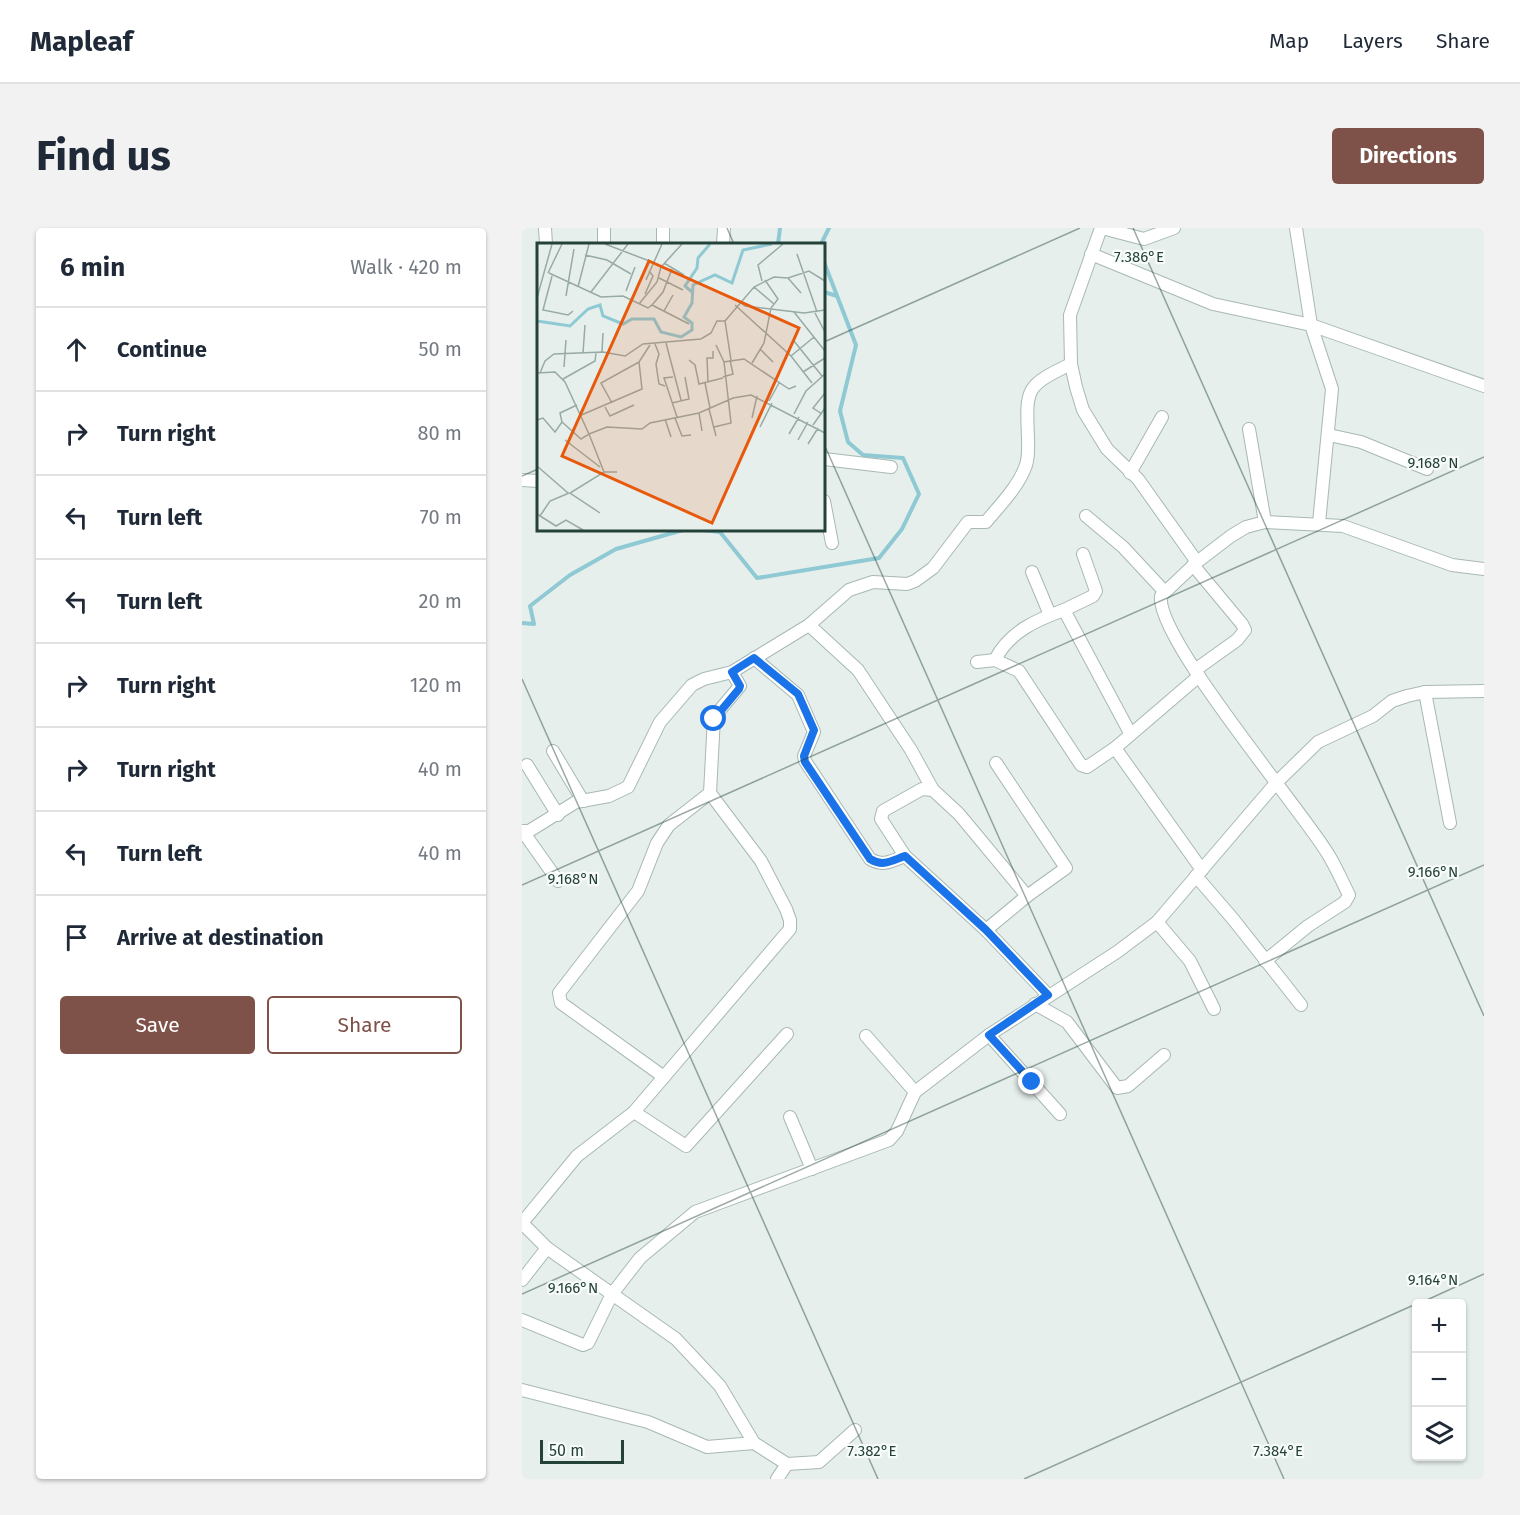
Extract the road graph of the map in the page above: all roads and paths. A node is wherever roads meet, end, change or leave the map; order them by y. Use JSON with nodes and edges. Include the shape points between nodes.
{"nodes":[{"id":1,"x":545,"y":228,"type":"edge"},
{"id":2,"x":724,"y":228,"type":"edge"},
{"id":3,"x":1102,"y":228,"type":"edge"},
{"id":4,"x":1173,"y":228,"type":"edge"},
{"id":5,"x":1296,"y":228,"type":"edge"},
{"id":6,"x":546,"y":243,"type":"edge"},
{"id":7,"x":723,"y":243,"type":"edge"},
{"id":8,"x":1091,"y":254,"type":"junction"},
{"id":9,"x":1311,"y":325,"type":"junction"},
{"id":10,"x":1071,"y":364,"type":"junction"},
{"id":11,"x":1484,"y":386,"type":"edge"},
{"id":12,"x":1162,"y":417,"type":"dead end"},
{"id":13,"x":1249,"y":429,"type":"dead end"},
{"id":14,"x":1329,"y":435,"type":"junction"},
{"id":15,"x":825,"y":459,"type":"edge"},
{"id":16,"x":891,"y":467,"type":"dead end"},
{"id":17,"x":1428,"y":469,"type":"dead end"},
{"id":18,"x":1130,"y":473,"type":"junction"},
{"id":19,"x":522,"y":480,"type":"edge"},
{"id":20,"x":537,"y":481,"type":"edge"},
{"id":21,"x":825,"y":506,"type":"edge"},
{"id":22,"x":1086,"y":516,"type":"dead end"},
{"id":23,"x":1265,"y":522,"type":"junction"},
{"id":24,"x":1319,"y":523,"type":"junction"},
{"id":25,"x":832,"y":543,"type":"dead end"},
{"id":26,"x":1083,"y":554,"type":"dead end"},
{"id":27,"x":1195,"y":563,"type":"junction"},
{"id":28,"x":1484,"y":569,"type":"edge"},
{"id":29,"x":1032,"y":572,"type":"dead end"},
{"id":30,"x":1164,"y":591,"type":"junction"},
{"id":31,"x":1064,"y":610,"type":"junction"},
{"id":32,"x":1050,"y":615,"type":"junction"},
{"id":33,"x":809,"y":625,"type":"junction"},
{"id":34,"x":754,"y":658,"type":"junction"},
{"id":35,"x":995,"y":660,"type":"junction"},
{"id":36,"x":977,"y":662,"type":"dead end"},
{"id":37,"x":732,"y":672,"type":"junction"},
{"id":38,"x":1197,"y":673,"type":"junction"},
{"id":39,"x":1484,"y":691,"type":"edge"},
{"id":40,"x":1425,"y":692,"type":"junction"},
{"id":41,"x":1130,"y":733,"type":"junction"},
{"id":42,"x":1115,"y":748,"type":"junction"},
{"id":43,"x":553,"y":751,"type":"dead end"},
{"id":44,"x":996,"y":763,"type":"dead end"},
{"id":45,"x":527,"y":765,"type":"dead end"},
{"id":46,"x":1276,"y":783,"type":"junction"},
{"id":47,"x":933,"y":790,"type":"junction"},
{"id":48,"x":710,"y":793,"type":"junction"},
{"id":49,"x":583,"y":801,"type":"junction"},
{"id":50,"x":558,"y":815,"type":"junction"},
{"id":51,"x":1449,"y":823,"type":"dead end"},
{"id":52,"x":523,"y":832,"type":"edge"},
{"id":53,"x":905,"y":856,"type":"junction"},
{"id":54,"x":1199,"y":873,"type":"junction"},
{"id":55,"x":558,"y":881,"type":"dead end"},
{"id":56,"x":1027,"y":896,"type":"junction"},
{"id":57,"x":1157,"y":922,"type":"junction"},
{"id":58,"x":986,"y":930,"type":"junction"},
{"id":59,"x":1265,"y":961,"type":"junction"},
{"id":60,"x":1048,"y":995,"type":"junction"},
{"id":61,"x":1035,"y":1004,"type":"junction"},
{"id":62,"x":1301,"y":1005,"type":"dead end"},
{"id":63,"x":1214,"y":1009,"type":"dead end"},
{"id":64,"x":786,"y":1034,"type":"dead end"},
{"id":65,"x":989,"y":1035,"type":"junction"},
{"id":66,"x":866,"y":1036,"type":"dead end"},
{"id":67,"x":1164,"y":1055,"type":"dead end"},
{"id":68,"x":664,"y":1077,"type":"junction"},
{"id":69,"x":915,"y":1092,"type":"junction"},
{"id":70,"x":634,"y":1112,"type":"junction"},
{"id":71,"x":1060,"y":1114,"type":"dead end"},
{"id":72,"x":790,"y":1117,"type":"dead end"},
{"id":73,"x":812,"y":1169,"type":"junction"},
{"id":74,"x":522,"y":1223,"type":"edge"},
{"id":75,"x":547,"y":1248,"type":"junction"},
{"id":76,"x":522,"y":1280,"type":"edge"},
{"id":77,"x":612,"y":1294,"type":"junction"},
{"id":78,"x":522,"y":1320,"type":"edge"},
{"id":79,"x":522,"y":1390,"type":"edge"},
{"id":80,"x":855,"y":1430,"type":"dead end"},
{"id":81,"x":754,"y":1443,"type":"junction"},
{"id":82,"x":787,"y":1464,"type":"junction"},
{"id":83,"x":777,"y":1479,"type":"edge"}],
"edges":[{"from":1,"to":6,"type":"street"},
{"from":2,"to":7,"type":"street"},
{"from":3,"to":4,"type":"street","via":[[1143,239]]},
{"from":3,"to":8,"type":"street"},
{"from":5,"to":9,"type":"street"},
{"from":8,"to":9,"type":"street","via":[[1213,304]]},
{"from":8,"to":10,"type":"street","via":[[1070,315]]},
{"from":9,"to":11,"type":"street"},
{"from":9,"to":14,"type":"street","via":[[1332,389]]},
{"from":10,"to":18,"type":"street","via":[[1083,410],[1107,449]]},
{"from":10,"to":33,"type":"street","via":[[1042,378],[1026,400],[1029,457],[1019,480],[986,522],[968,522],[933,568],[915,581],[862,584],[841,596]]},
{"from":12,"to":18,"type":"street"},
{"from":13,"to":23,"type":"street"},
{"from":14,"to":17,"type":"street","via":[[1361,442]]},
{"from":14,"to":24,"type":"street"},
{"from":15,"to":16,"type":"street"},
{"from":18,"to":27,"type":"street"},
{"from":19,"to":20,"type":"street"},
{"from":21,"to":25,"type":"street"},
{"from":22,"to":30,"type":"street","via":[[1124,547]]},
{"from":23,"to":24,"type":"street"},
{"from":23,"to":27,"type":"street","via":[[1230,536]]},
{"from":24,"to":28,"type":"street","via":[[1343,526],[1452,565]]},
{"from":26,"to":31,"type":"street","via":[[1096,591]]},
{"from":27,"to":30,"type":"street"},
{"from":27,"to":38,"type":"street","via":[[1245,630]]},
{"from":29,"to":32,"type":"street"},
{"from":30,"to":38,"type":"street","via":[[1162,609]]},
{"from":31,"to":32,"type":"street"},
{"from":31,"to":41,"type":"street"},
{"from":32,"to":35,"type":"street","via":[[1024,627]]},
{"from":33,"to":34,"type":"street"},
{"from":33,"to":47,"type":"street","via":[[858,670]]},
{"from":34,"to":37,"type":"street"},
{"from":34,"to":53,"type":"street","via":[[801,698],[814,730],[805,762],[870,859],[884,864]]},
{"from":35,"to":36,"type":"street"},
{"from":35,"to":42,"type":"street","via":[[1026,678],[1081,765],[1093,765]]},
{"from":37,"to":48,"type":"street","via":[[740,686],[714,717]]},
{"from":37,"to":49,"type":"street","via":[[692,685],[673,705],[660,722],[628,787]]},
{"from":38,"to":41,"type":"street"},
{"from":38,"to":46,"type":"street"},
{"from":39,"to":40,"type":"street"},
{"from":40,"to":46,"type":"street","via":[[1392,700],[1365,720],[1318,742]]},
{"from":40,"to":51,"type":"street"},
{"from":41,"to":42,"type":"street"},
{"from":42,"to":54,"type":"street"},
{"from":43,"to":49,"type":"street"},
{"from":44,"to":56,"type":"street","via":[[1065,863],[1064,871]]},
{"from":45,"to":50,"type":"street"},
{"from":46,"to":54,"type":"street"},
{"from":46,"to":59,"type":"street","via":[[1327,852],[1349,899]]},
{"from":47,"to":53,"type":"street","via":[[922,789],[883,811],[881,819]]},
{"from":47,"to":56,"type":"street","via":[[959,814]]},
{"from":48,"to":68,"type":"street","via":[[761,861],[786,909],[789,929]]},
{"from":48,"to":68,"type":"street","via":[[669,825],[657,843],[638,891],[560,993],[561,1003]]},
{"from":49,"to":50,"type":"street"},
{"from":50,"to":52,"type":"street"},
{"from":52,"to":55,"type":"street"},
{"from":53,"to":58,"type":"street"},
{"from":54,"to":57,"type":"street"},
{"from":54,"to":59,"type":"street"},
{"from":56,"to":58,"type":"street"},
{"from":57,"to":60,"type":"street"},
{"from":57,"to":63,"type":"street","via":[[1190,961]]},
{"from":58,"to":60,"type":"street"},
{"from":59,"to":62,"type":"street"},
{"from":60,"to":61,"type":"street"},
{"from":61,"to":65,"type":"street"},
{"from":61,"to":67,"type":"street","via":[[1067,1022],[1117,1088],[1128,1086]]},
{"from":64,"to":70,"type":"street","via":[[686,1146]]},
{"from":65,"to":69,"type":"street"},
{"from":65,"to":71,"type":"street"},
{"from":66,"to":69,"type":"street"},
{"from":68,"to":70,"type":"street"},
{"from":69,"to":73,"type":"street","via":[[889,1140]]},
{"from":70,"to":74,"type":"street","via":[[577,1156]]},
{"from":72,"to":73,"type":"street"},
{"from":73,"to":77,"type":"street","via":[[694,1212],[640,1258]]},
{"from":74,"to":75,"type":"street"},
{"from":75,"to":76,"type":"street"},
{"from":75,"to":77,"type":"street"},
{"from":77,"to":78,"type":"street","via":[[588,1343]]},
{"from":77,"to":81,"type":"street","via":[[676,1339],[699,1361],[733,1404]]},
{"from":79,"to":81,"type":"street","via":[[648,1422],[707,1447]]},
{"from":80,"to":82,"type":"street","via":[[819,1462]]},
{"from":81,"to":82,"type":"street"},
{"from":82,"to":83,"type":"street"}]}
